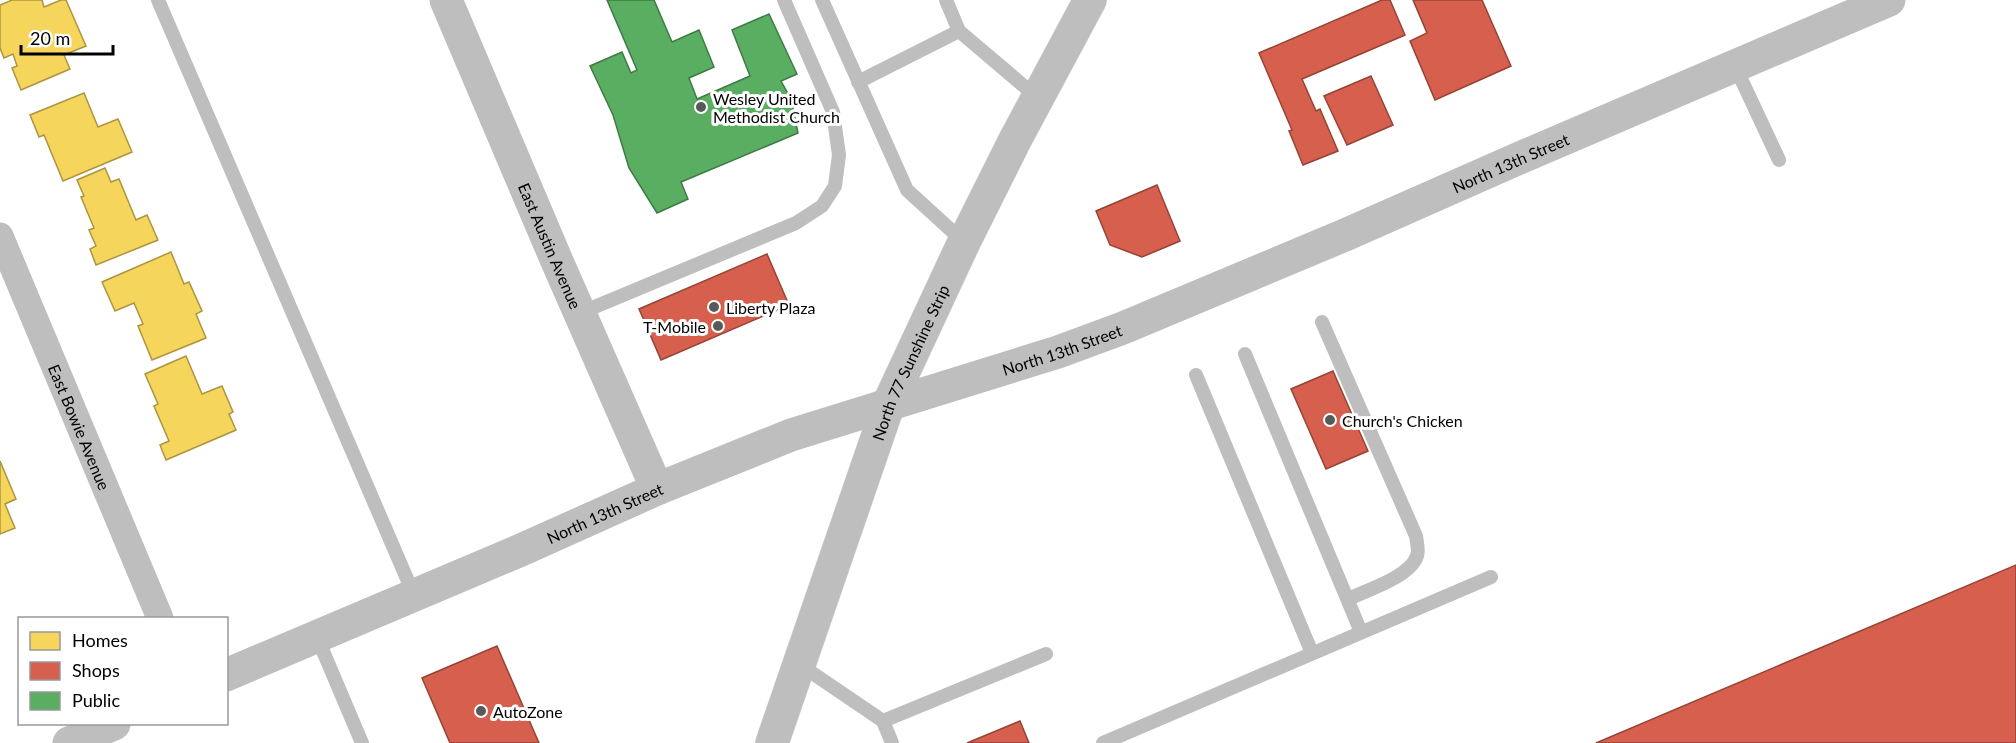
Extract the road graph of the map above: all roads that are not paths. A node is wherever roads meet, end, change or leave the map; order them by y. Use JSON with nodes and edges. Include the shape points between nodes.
{"nodes":[{"id":1,"x":158,"y":0,"type":"edge"},
{"id":2,"x":446,"y":0,"type":"edge"},
{"id":3,"x":784,"y":0,"type":"edge"},
{"id":4,"x":822,"y":0,"type":"edge"},
{"id":5,"x":946,"y":0,"type":"edge"},
{"id":6,"x":1090,"y":0,"type":"edge"},
{"id":7,"x":1889,"y":0,"type":"edge"},
{"id":8,"x":959,"y":31,"type":"junction"},
{"id":9,"x":1735,"y":66,"type":"junction"},
{"id":10,"x":858,"y":82,"type":"junction"},
{"id":11,"x":1038,"y":98,"type":"junction"},
{"id":12,"x":1779,"y":160,"type":"dead end"},
{"id":13,"x":0,"y":236,"type":"edge"},
{"id":14,"x":964,"y":242,"type":"junction"},
{"id":15,"x":580,"y":313,"type":"junction"},
{"id":16,"x":1322,"y":322,"type":"dead end"},
{"id":17,"x":1245,"y":354,"type":"dead end"},
{"id":18,"x":1196,"y":375,"type":"dead end"},
{"id":19,"x":889,"y":403,"type":"junction"},
{"id":20,"x":657,"y":489,"type":"junction"},
{"id":21,"x":1491,"y":577,"type":"dead end"},
{"id":22,"x":414,"y":595,"type":"junction"},
{"id":23,"x":1348,"y":599,"type":"junction"},
{"id":24,"x":160,"y":617,"type":"edge"},
{"id":25,"x":1361,"y":632,"type":"junction"},
{"id":26,"x":317,"y":637,"type":"junction"},
{"id":27,"x":1312,"y":653,"type":"junction"},
{"id":28,"x":1046,"y":654,"type":"dead end"},
{"id":29,"x":799,"y":664,"type":"junction"},
{"id":30,"x":228,"y":674,"type":"edge"},
{"id":31,"x":883,"y":722,"type":"junction"},
{"id":32,"x":112,"y":731,"type":"edge"},
{"id":33,"x":69,"y":743,"type":"edge"},
{"id":34,"x":362,"y":743,"type":"edge"},
{"id":35,"x":772,"y":743,"type":"edge"},
{"id":36,"x":892,"y":743,"type":"edge"},
{"id":37,"x":1103,"y":743,"type":"edge"}],
"edges":[{"from":1,"to":22,"type":"lane"},
{"from":2,"to":15,"type":"street","name":"East Austin Avenue"},
{"from":3,"to":15,"type":"lane","via":[[833,112],[839,155],[835,186],[822,206],[796,223]]},
{"from":4,"to":10,"type":"lane"},
{"from":5,"to":8,"type":"lane"},
{"from":6,"to":11,"type":"street","name":"North 77 Sunshine Strip"},
{"from":7,"to":9,"type":"street","name":"North 13th Street"},
{"from":8,"to":10,"type":"lane"},
{"from":8,"to":11,"type":"lane"},
{"from":9,"to":12,"type":"lane"},
{"from":9,"to":19,"type":"street","name":"North 13th Street","via":[[1124,328]]},
{"from":10,"to":14,"type":"lane","via":[[907,190]]},
{"from":11,"to":14,"type":"street","name":"North 77 Sunshine Strip"},
{"from":13,"to":24,"type":"street","name":"East Bowie Avenue"},
{"from":14,"to":19,"type":"street","name":"North 77 Sunshine Strip"},
{"from":15,"to":20,"type":"street","name":"East Austin Avenue"},
{"from":16,"to":23,"type":"lane","via":[[1416,536],[1417,555],[1409,568]]},
{"from":17,"to":23,"type":"lane"},
{"from":18,"to":27,"type":"lane"},
{"from":19,"to":20,"type":"street","name":"North 13th Street","via":[[791,435]]},
{"from":19,"to":29,"type":"street","name":"North 77 Sunshine Strip"},
{"from":20,"to":22,"type":"street","name":"North 13th Street"},
{"from":21,"to":25,"type":"lane"},
{"from":22,"to":26,"type":"street","name":"North 13th Street"},
{"from":23,"to":25,"type":"lane"},
{"from":25,"to":27,"type":"lane"},
{"from":26,"to":30,"type":"street","name":"North 13th Street"},
{"from":26,"to":34,"type":"lane"},
{"from":27,"to":37,"type":"lane"},
{"from":28,"to":31,"type":"lane"},
{"from":29,"to":31,"type":"lane"},
{"from":29,"to":35,"type":"street","name":"North 77 Sunshine Strip"},
{"from":31,"to":36,"type":"lane"},
{"from":32,"to":33,"type":"street"}]}
